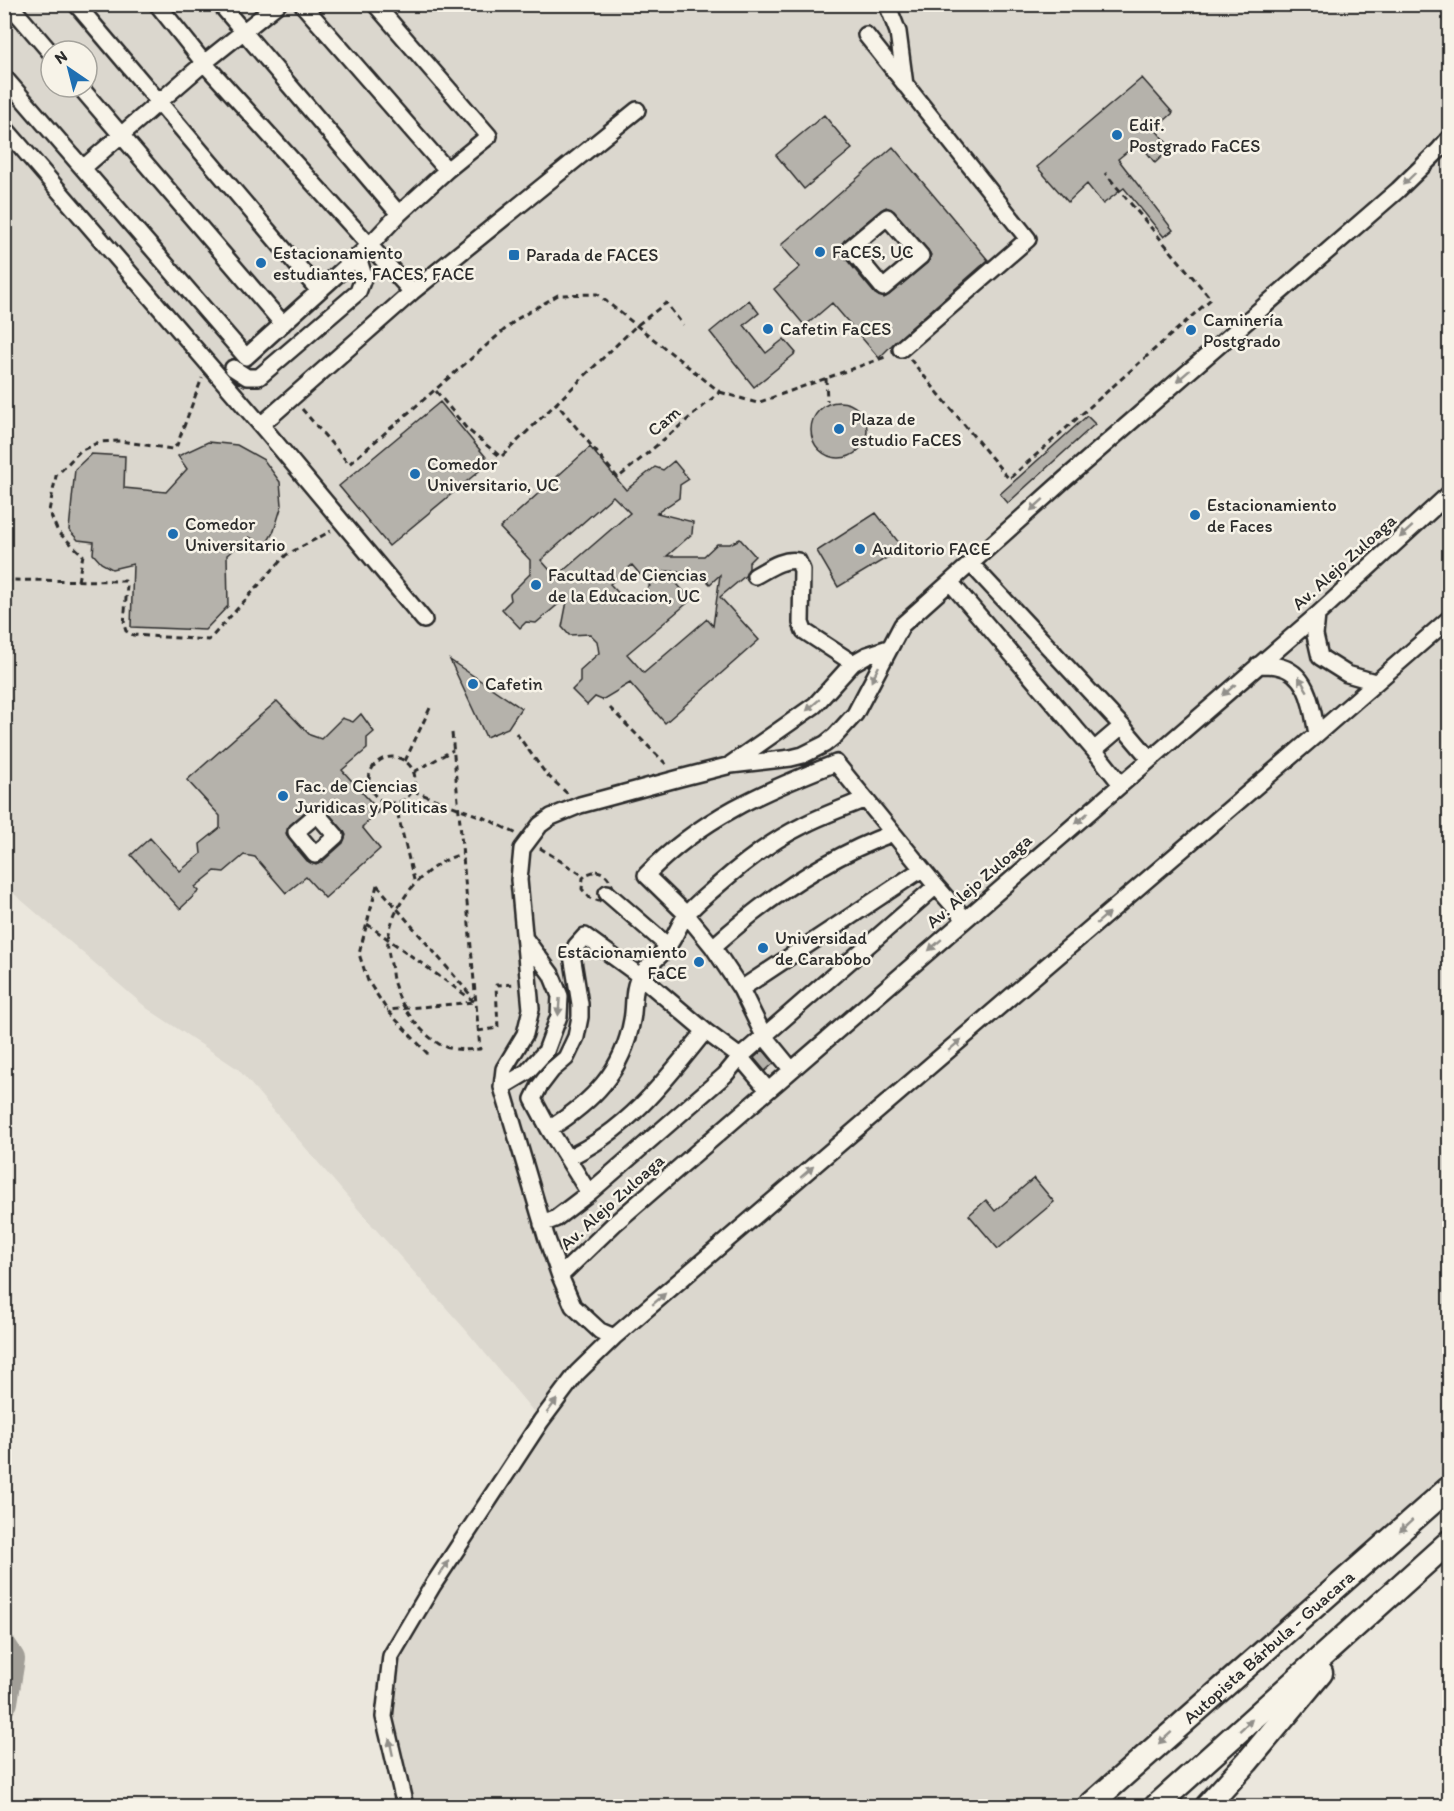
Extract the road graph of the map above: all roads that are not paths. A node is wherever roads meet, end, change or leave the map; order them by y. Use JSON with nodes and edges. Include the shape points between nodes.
{"nodes":[{"id":1,"x":9,"y":4,"type":"edge"},
{"id":2,"x":76,"y":4,"type":"edge"},
{"id":3,"x":157,"y":4,"type":"edge"},
{"id":4,"x":220,"y":4,"type":"edge"},
{"id":5,"x":278,"y":4,"type":"edge"},
{"id":6,"x":302,"y":4,"type":"edge"},
{"id":7,"x":375,"y":4,"type":"edge"},
{"id":8,"x":887,"y":4,"type":"edge"},
{"id":9,"x":243,"y":31,"type":"junction"},
{"id":10,"x":866,"y":35,"type":"dead end"},
{"id":11,"x":39,"y":39,"type":"edge"},
{"id":12,"x":204,"y":63,"type":"junction"},
{"id":13,"x":4,"y":77,"type":"edge"},
{"id":14,"x":905,"y":85,"type":"junction"},
{"id":15,"x":90,"y":99,"type":"edge"},
{"id":16,"x":159,"y":103,"type":"junction"},
{"id":17,"x":637,"y":110,"type":"dead end"},
{"id":18,"x":4,"y":127,"type":"edge"},
{"id":19,"x":121,"y":135,"type":"junction"},
{"id":20,"x":1449,"y":137,"type":"edge"},
{"id":21,"x":83,"y":168,"type":"junction"},
{"id":22,"x":447,"y":170,"type":"junction"},
{"id":23,"x":399,"y":214,"type":"junction"},
{"id":24,"x":363,"y":252,"type":"junction"},
{"id":25,"x":883,"y":288,"type":"joint"},
{"id":26,"x":320,"y":291,"type":"junction"},
{"id":27,"x":412,"y":292,"type":"junction"},
{"id":28,"x":283,"y":324,"type":"junction"},
{"id":29,"x":895,"y":352,"type":"road end"},
{"id":30,"x":246,"y":357,"type":"junction"},
{"id":31,"x":233,"y":368,"type":"junction"},
{"id":32,"x":221,"y":378,"type":"junction"},
{"id":33,"x":261,"y":425,"type":"junction"},
{"id":34,"x":1449,"y":493,"type":"edge"},
{"id":35,"x":971,"y":564,"type":"junction"},
{"id":36,"x":755,"y":576,"type":"dead end"},
{"id":37,"x":950,"y":582,"type":"junction"},
{"id":38,"x":1317,"y":615,"type":"junction"},
{"id":39,"x":1449,"y":618,"type":"edge"},
{"id":40,"x":424,"y":620,"type":"dead end"},
{"id":41,"x":888,"y":648,"type":"junction"},
{"id":42,"x":853,"y":663,"type":"junction"},
{"id":43,"x":1258,"y":665,"type":"junction"},
{"id":44,"x":1375,"y":682,"type":"junction"},
{"id":45,"x":1122,"y":726,"type":"junction"},
{"id":46,"x":1317,"y":734,"type":"junction"},
{"id":47,"x":1094,"y":750,"type":"junction"},
{"id":48,"x":1150,"y":759,"type":"junction"},
{"id":49,"x":731,"y":765,"type":"junction"},
{"id":50,"x":1121,"y":784,"type":"junction"},
{"id":51,"x":866,"y":799,"type":"junction"},
{"id":52,"x":893,"y":833,"type":"junction"},
{"id":53,"x":922,"y":869,"type":"junction"},
{"id":54,"x":936,"y":886,"type":"junction"},
{"id":55,"x":607,"y":893,"type":"dead end"},
{"id":56,"x":687,"y":914,"type":"junction"},
{"id":57,"x":965,"y":919,"type":"junction"},
{"id":58,"x":524,"y":937,"type":"junction"},
{"id":59,"x":668,"y":946,"type":"junction"},
{"id":60,"x":713,"y":947,"type":"junction"},
{"id":61,"x":640,"y":976,"type":"junction"},
{"id":62,"x":741,"y":989,"type":"junction"},
{"id":63,"x":705,"y":1031,"type":"junction"},
{"id":64,"x":764,"y":1036,"type":"junction"},
{"id":65,"x":740,"y":1058,"type":"junction"},
{"id":66,"x":791,"y":1069,"type":"junction"},
{"id":67,"x":502,"y":1088,"type":"junction"},
{"id":68,"x":768,"y":1090,"type":"junction"},
{"id":69,"x":549,"y":1129,"type":"junction"},
{"id":70,"x":567,"y":1158,"type":"junction"},
{"id":71,"x":589,"y":1193,"type":"junction"},
{"id":72,"x":542,"y":1224,"type":"junction"},
{"id":73,"x":560,"y":1276,"type":"junction"},
{"id":74,"x":614,"y":1337,"type":"junction"},
{"id":75,"x":1449,"y":1487,"type":"edge"},
{"id":76,"x":1449,"y":1541,"type":"edge"},
{"id":77,"x":1389,"y":1596,"type":"junction"},
{"id":78,"x":1247,"y":1762,"type":"junction"},
{"id":79,"x":404,"y":1805,"type":"edge"},
{"id":80,"x":1089,"y":1806,"type":"edge"},
{"id":81,"x":1156,"y":1806,"type":"edge"},
{"id":82,"x":1208,"y":1806,"type":"edge"},
{"id":83,"x":1214,"y":1806,"type":"edge"}],
"edges":[{"from":1,"to":11,"type":"street"},
{"from":2,"to":16,"type":"street"},
{"from":3,"to":12,"type":"street"},
{"from":4,"to":9,"type":"street"},
{"from":5,"to":9,"type":"street"},
{"from":6,"to":22,"type":"street"},
{"from":7,"to":22,"type":"street","via":[[489,136]]},
{"from":8,"to":14,"type":"street","via":[[898,32]]},
{"from":9,"to":12,"type":"street"},
{"from":9,"to":23,"type":"street"},
{"from":10,"to":14,"type":"street"},
{"from":12,"to":16,"type":"street"},
{"from":12,"to":24,"type":"street"},
{"from":13,"to":21,"type":"street"},
{"from":14,"to":29,"type":"street","via":[[1028,239]]},
{"from":15,"to":19,"type":"street"},
{"from":16,"to":19,"type":"street"},
{"from":16,"to":26,"type":"street"},
{"from":17,"to":27,"type":"street"},
{"from":18,"to":32,"type":"street"},
{"from":19,"to":21,"type":"street"},
{"from":19,"to":28,"type":"street"},
{"from":20,"to":35,"type":"street","one_way":true,"via":[[1398,190]]},
{"from":21,"to":30,"type":"street"},
{"from":22,"to":23,"type":"street"},
{"from":23,"to":24,"type":"street"},
{"from":24,"to":26,"type":"street"},
{"from":24,"to":27,"type":"street"},
{"from":24,"to":31,"type":"street","via":[[364,276],[358,292],[259,376],[247,377]]},
{"from":25,"to":25,"type":"street","via":[[921,256],[887,217],[850,248]]},
{"from":26,"to":28,"type":"street"},
{"from":27,"to":33,"type":"street"},
{"from":28,"to":30,"type":"street"},
{"from":30,"to":31,"type":"street"},
{"from":31,"to":32,"type":"street"},
{"from":32,"to":33,"type":"street"},
{"from":33,"to":40,"type":"street"},
{"from":34,"to":38,"type":"street","name":"Av. Alejo Zuloaga","one_way":true},
{"from":35,"to":37,"type":"street"},
{"from":35,"to":45,"type":"street"},
{"from":36,"to":42,"type":"street","via":[[777,564],[798,561],[802,570],[804,631]]},
{"from":37,"to":41,"type":"street","via":[[902,625]]},
{"from":37,"to":47,"type":"street"},
{"from":38,"to":43,"type":"street","name":"Av. Alejo Zuloaga"},
{"from":38,"to":44,"type":"street","via":[[1315,635],[1320,657],[1347,674]]},
{"from":39,"to":44,"type":"street"},
{"from":41,"to":42,"type":"street"},
{"from":41,"to":49,"type":"street","one_way":true,"via":[[855,714],[825,744],[791,758]]},
{"from":42,"to":49,"type":"street","one_way":true,"via":[[815,705]]},
{"from":46,"to":43,"type":"street","one_way":true,"via":[[1309,694],[1299,676],[1279,666]]},
{"from":43,"to":48,"type":"street","name":"Av. Alejo Zuloaga","one_way":true},
{"from":44,"to":46,"type":"street"},
{"from":45,"to":47,"type":"street"},
{"from":45,"to":48,"type":"street"},
{"from":74,"to":46,"type":"street","one_way":true},
{"from":47,"to":50,"type":"street"},
{"from":48,"to":50,"type":"street","name":"Av. Alejo Zuloaga"},
{"from":49,"to":58,"type":"street","via":[[580,805],[540,825],[522,849],[519,880]]},
{"from":50,"to":57,"type":"street","name":"Av. Alejo Zuloaga","one_way":true},
{"from":51,"to":52,"type":"street"},
{"from":51,"to":56,"type":"street","via":[[781,837]]},
{"from":51,"to":56,"type":"street","via":[[836,763],[759,796],[699,829],[646,875]]},
{"from":52,"to":53,"type":"street"},
{"from":52,"to":60,"type":"street","via":[[860,845],[792,884]]},
{"from":53,"to":54,"type":"street"},
{"from":53,"to":62,"type":"street"},
{"from":54,"to":57,"type":"street"},
{"from":54,"to":64,"type":"street"},
{"from":55,"to":59,"type":"street"},
{"from":56,"to":59,"type":"street"},
{"from":56,"to":60,"type":"street"},
{"from":57,"to":66,"type":"street","name":"Av. Alejo Zuloaga","one_way":true},
{"from":58,"to":67,"type":"street","via":[[531,1009],[519,1046],[504,1069]]},
{"from":58,"to":67,"type":"street","one_way":true,"via":[[551,974],[560,996],[558,1016],[546,1051],[527,1072]]},
{"from":59,"to":61,"type":"street"},
{"from":60,"to":62,"type":"street"},
{"from":61,"to":63,"type":"street"},
{"from":61,"to":69,"type":"street","via":[[629,1036],[617,1064],[603,1086],[579,1110]]},
{"from":61,"to":69,"type":"street","via":[[585,936],[576,946],[572,955],[580,1004],[578,1029],[566,1058],[552,1070],[533,1099]]},
{"from":62,"to":64,"type":"street"},
{"from":63,"to":65,"type":"street"},
{"from":63,"to":70,"type":"street","via":[[642,1106]]},
{"from":64,"to":65,"type":"street"},
{"from":64,"to":66,"type":"street"},
{"from":65,"to":68,"type":"street"},
{"from":65,"to":71,"type":"street","via":[[726,1075]]},
{"from":66,"to":68,"type":"street","name":"Av. Alejo Zuloaga"},
{"from":67,"to":72,"type":"street"},
{"from":68,"to":73,"type":"street","name":"Av. Alejo Zuloaga"},
{"from":69,"to":70,"type":"street"},
{"from":70,"to":71,"type":"street"},
{"from":71,"to":72,"type":"street"},
{"from":72,"to":73,"type":"street"},
{"from":73,"to":74,"type":"street","name":"Av. Alejo Zuloaga","via":[[573,1306],[600,1331]]},
{"from":79,"to":74,"type":"street","one_way":true,"via":[[384,1717],[391,1656],[541,1421],[577,1373]]},
{"from":75,"to":80,"type":"highway","name":"Autopista Bárbula - Guacara","one_way":true},
{"from":76,"to":77,"type":"highway"},
{"from":77,"to":78,"type":"highway"},
{"from":81,"to":77,"type":"highway","one_way":true},
{"from":78,"to":82,"type":"highway"},
{"from":78,"to":83,"type":"highway"}]}
